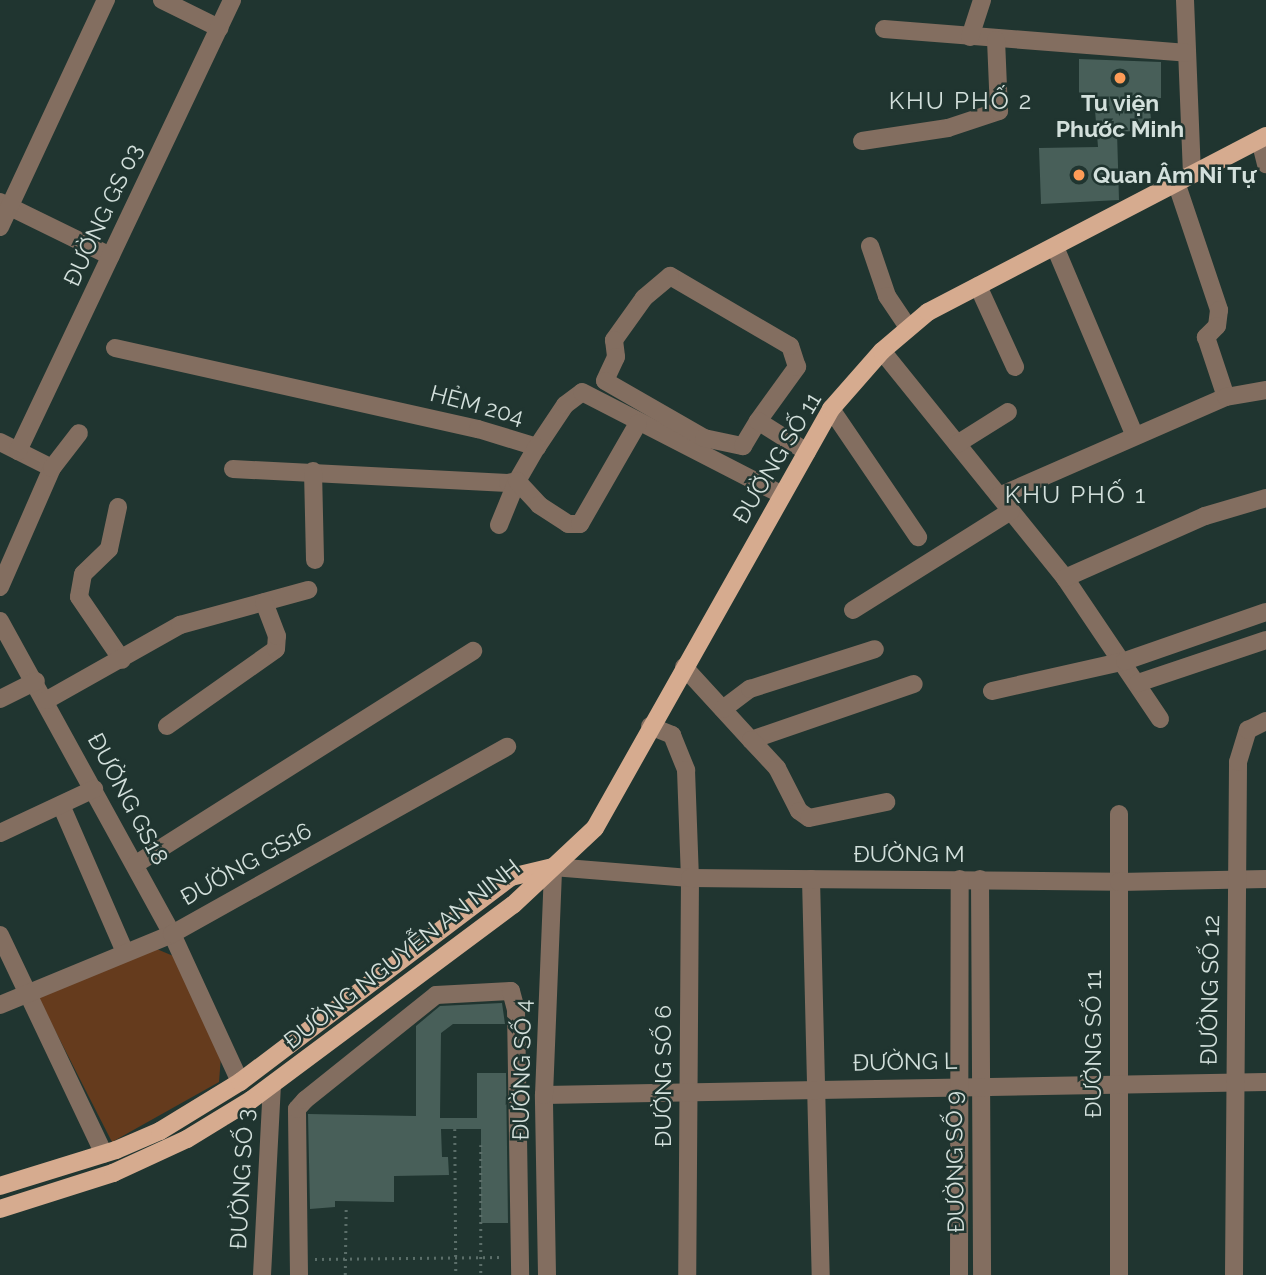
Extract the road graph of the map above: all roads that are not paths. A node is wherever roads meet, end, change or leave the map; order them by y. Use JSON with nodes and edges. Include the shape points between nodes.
{"nodes":[{"id":1,"x":106,"y":0,"type":"edge"},
{"id":2,"x":162,"y":0,"type":"edge"},
{"id":3,"x":232,"y":0,"type":"edge"},
{"id":4,"x":982,"y":0,"type":"edge"},
{"id":5,"x":1185,"y":0,"type":"edge"},
{"id":6,"x":1192,"y":0,"type":"edge"},
{"id":7,"x":219,"y":28,"type":"junction"},
{"id":8,"x":884,"y":29,"type":"dead end"},
{"id":9,"x":970,"y":37,"type":"junction"},
{"id":10,"x":996,"y":40,"type":"junction"},
{"id":11,"x":1187,"y":53,"type":"junction"},
{"id":12,"x":1263,"y":138,"type":"edge"},
{"id":13,"x":862,"y":141,"type":"dead end"},
{"id":14,"x":1266,"y":164,"type":"edge"},
{"id":15,"x":1192,"y":173,"type":"junction"},
{"id":16,"x":1176,"y":182,"type":"junction"},
{"id":17,"x":5,"y":205,"type":"edge"},
{"id":18,"x":0,"y":227,"type":"edge"},
{"id":19,"x":870,"y":246,"type":"dead end"},
{"id":20,"x":1055,"y":247,"type":"junction"},
{"id":21,"x":110,"y":256,"type":"junction"},
{"id":22,"x":978,"y":286,"type":"junction"},
{"id":23,"x":908,"y":327,"type":"junction"},
{"id":24,"x":115,"y":348,"type":"dead end"},
{"id":25,"x":882,"y":351,"type":"junction"},
{"id":26,"x":1015,"y":366,"type":"dead end"},
{"id":27,"x":1266,"y":390,"type":"edge"},
{"id":28,"x":1226,"y":397,"type":"junction"},
{"id":29,"x":831,"y":409,"type":"junction"},
{"id":30,"x":1008,"y":412,"type":"dead end"},
{"id":31,"x":758,"y":421,"type":"junction"},
{"id":32,"x":638,"y":423,"type":"junction"},
{"id":33,"x":79,"y":433,"type":"dead end"},
{"id":34,"x":1135,"y":436,"type":"junction"},
{"id":35,"x":0,"y":442,"type":"edge"},
{"id":36,"x":957,"y":444,"type":"junction"},
{"id":37,"x":537,"y":447,"type":"junction"},
{"id":38,"x":18,"y":451,"type":"junction"},
{"id":39,"x":807,"y":452,"type":"junction"},
{"id":40,"x":52,"y":468,"type":"junction"},
{"id":41,"x":233,"y":469,"type":"dead end"},
{"id":42,"x":313,"y":471,"type":"junction"},
{"id":43,"x":517,"y":481,"type":"junction"},
{"id":44,"x":782,"y":495,"type":"junction"},
{"id":45,"x":999,"y":496,"type":"junction"},
{"id":46,"x":1266,"y":498,"type":"edge"},
{"id":47,"x":118,"y":508,"type":"dead end"},
{"id":48,"x":1011,"y":511,"type":"junction"},
{"id":49,"x":499,"y":525,"type":"dead end"},
{"id":50,"x":919,"y":537,"type":"dead end"},
{"id":51,"x":315,"y":559,"type":"dead end"},
{"id":52,"x":1065,"y":578,"type":"junction"},
{"id":53,"x":0,"y":587,"type":"edge"},
{"id":54,"x":308,"y":590,"type":"dead end"},
{"id":55,"x":264,"y":602,"type":"junction"},
{"id":56,"x":853,"y":610,"type":"dead end"},
{"id":57,"x":1266,"y":612,"type":"edge"},
{"id":58,"x":0,"y":621,"type":"edge"},
{"id":59,"x":1266,"y":640,"type":"edge"},
{"id":60,"x":875,"y":649,"type":"dead end"},
{"id":61,"x":473,"y":651,"type":"dead end"},
{"id":62,"x":122,"y":660,"type":"junction"},
{"id":63,"x":1125,"y":661,"type":"junction"},
{"id":64,"x":684,"y":667,"type":"junction"},
{"id":65,"x":36,"y":681,"type":"junction"},
{"id":66,"x":1138,"y":683,"type":"junction"},
{"id":67,"x":914,"y":684,"type":"dead end"},
{"id":68,"x":992,"y":691,"type":"dead end"},
{"id":69,"x":0,"y":699,"type":"edge"},
{"id":70,"x":47,"y":700,"type":"junction"},
{"id":71,"x":723,"y":709,"type":"junction"},
{"id":72,"x":1160,"y":719,"type":"dead end"},
{"id":73,"x":1266,"y":720,"type":"edge"},
{"id":74,"x":167,"y":726,"type":"dead end"},
{"id":75,"x":650,"y":726,"type":"junction"},
{"id":76,"x":751,"y":740,"type":"junction"},
{"id":77,"x":507,"y":747,"type":"dead end"},
{"id":78,"x":94,"y":789,"type":"junction"},
{"id":79,"x":886,"y":802,"type":"dead end"},
{"id":80,"x":61,"y":805,"type":"junction"},
{"id":81,"x":1119,"y":814,"type":"dead end"},
{"id":82,"x":0,"y":833,"type":"edge"},
{"id":83,"x":136,"y":864,"type":"junction"},
{"id":84,"x":552,"y":867,"type":"junction"},
{"id":85,"x":1237,"y":877,"type":"junction"},
{"id":86,"x":690,"y":878,"type":"junction"},
{"id":87,"x":811,"y":878,"type":"junction"},
{"id":88,"x":960,"y":879,"type":"junction"},
{"id":89,"x":981,"y":879,"type":"junction"},
{"id":90,"x":1266,"y":879,"type":"edge"},
{"id":91,"x":1119,"y":882,"type":"junction"},
{"id":92,"x":172,"y":934,"type":"junction"},
{"id":93,"x":0,"y":935,"type":"edge"},
{"id":94,"x":125,"y":952,"type":"junction"},
{"id":95,"x":28,"y":993,"type":"junction"},
{"id":96,"x":0,"y":1005,"type":"edge"},
{"id":97,"x":240,"y":1082,"type":"junction"},
{"id":98,"x":1233,"y":1082,"type":"junction"},
{"id":99,"x":1266,"y":1082,"type":"edge"},
{"id":100,"x":1117,"y":1084,"type":"junction"},
{"id":101,"x":272,"y":1085,"type":"junction"},
{"id":102,"x":978,"y":1085,"type":"junction"},
{"id":103,"x":958,"y":1086,"type":"junction"},
{"id":104,"x":819,"y":1087,"type":"junction"},
{"id":105,"x":687,"y":1089,"type":"junction"},
{"id":106,"x":544,"y":1095,"type":"junction"},
{"id":107,"x":251,"y":1100,"type":"junction"},
{"id":108,"x":517,"y":1110,"type":"junction"},
{"id":109,"x":545,"y":1114,"type":"junction"},
{"id":110,"x":104,"y":1154,"type":"junction"},
{"id":111,"x":0,"y":1186,"type":"edge"},
{"id":112,"x":0,"y":1209,"type":"edge"},
{"id":113,"x":299,"y":1267,"type":"edge"},
{"id":114,"x":262,"y":1275,"type":"edge"},
{"id":115,"x":520,"y":1275,"type":"edge"},
{"id":116,"x":547,"y":1275,"type":"edge"},
{"id":117,"x":687,"y":1275,"type":"edge"},
{"id":118,"x":821,"y":1275,"type":"edge"},
{"id":119,"x":959,"y":1275,"type":"edge"},
{"id":120,"x":982,"y":1275,"type":"edge"},
{"id":121,"x":1119,"y":1275,"type":"edge"},
{"id":122,"x":1234,"y":1275,"type":"edge"}],
"edges":[{"from":1,"to":17,"type":"street"},
{"from":2,"to":7,"type":"street"},
{"from":3,"to":7,"type":"street","name":"ĐƯỜNG GS 03"},
{"from":4,"to":9,"type":"street"},
{"from":5,"to":6,"type":"street"},
{"from":5,"to":11,"type":"street"},
{"from":7,"to":21,"type":"street","name":"ĐƯỜNG GS 03"},
{"from":8,"to":9,"type":"street"},
{"from":9,"to":10,"type":"street"},
{"from":10,"to":11,"type":"street"},
{"from":10,"to":13,"type":"street","via":[[999,111],[948,128]]},
{"from":11,"to":15,"type":"street"},
{"from":12,"to":14,"type":"street"},
{"from":12,"to":15,"type":"main road"},
{"from":15,"to":16,"type":"main road","name":"ĐƯỜNG SỐ 11"},
{"from":16,"to":20,"type":"main road","name":"ĐƯỜNG SỐ 11"},
{"from":16,"to":28,"type":"street","via":[[1219,310],[1217,326],[1206,337]]},
{"from":17,"to":18,"type":"street"},
{"from":17,"to":21,"type":"street"},
{"from":19,"to":23,"type":"street","via":[[887,296]]},
{"from":20,"to":22,"type":"main road","name":"ĐƯỜNG SỐ 11"},
{"from":20,"to":34,"type":"street"},
{"from":21,"to":38,"type":"street","name":"ĐƯỜNG GS 03"},
{"from":22,"to":23,"type":"main road","name":"ĐƯỜNG SỐ 11"},
{"from":22,"to":26,"type":"street"},
{"from":23,"to":25,"type":"main road","name":"ĐƯỜNG SỐ 11"},
{"from":24,"to":37,"type":"street","name":"HẺM 204","via":[[478,429]]},
{"from":25,"to":29,"type":"main road","name":"ĐƯỜNG SỐ 11"},
{"from":25,"to":36,"type":"street"},
{"from":27,"to":28,"type":"street"},
{"from":28,"to":34,"type":"street"},
{"from":29,"to":39,"type":"main road","name":"ĐƯỜNG SỐ 11"},
{"from":29,"to":50,"type":"street"},
{"from":30,"to":36,"type":"street"},
{"from":31,"to":31,"type":"street","via":[[743,446],[704,438],[606,381],[616,357],[614,340],[645,298],[670,276],[790,346],[797,367]]},
{"from":31,"to":39,"type":"street"},
{"from":32,"to":37,"type":"street","name":"HẺM 204","via":[[582,392],[565,405]]},
{"from":32,"to":43,"type":"street","via":[[580,524],[568,524],[539,505]]},
{"from":32,"to":44,"type":"street","name":"HẺM 204"},
{"from":33,"to":40,"type":"street"},
{"from":34,"to":45,"type":"street"},
{"from":35,"to":38,"type":"street"},
{"from":36,"to":45,"type":"street"},
{"from":37,"to":43,"type":"street"},
{"from":38,"to":40,"type":"street"},
{"from":39,"to":44,"type":"main road","name":"ĐƯỜNG SỐ 11"},
{"from":40,"to":53,"type":"street"},
{"from":41,"to":42,"type":"street"},
{"from":42,"to":43,"type":"street"},
{"from":42,"to":51,"type":"street"},
{"from":43,"to":49,"type":"street"},
{"from":44,"to":64,"type":"main road","name":"ĐƯỜNG SỐ 11"},
{"from":45,"to":48,"type":"street"},
{"from":46,"to":52,"type":"street","via":[[1205,516]]},
{"from":47,"to":62,"type":"street","via":[[109,549],[83,574],[79,597]]},
{"from":48,"to":52,"type":"street"},
{"from":48,"to":56,"type":"street"},
{"from":52,"to":63,"type":"street"},
{"from":54,"to":55,"type":"street"},
{"from":55,"to":62,"type":"street","via":[[180,625]]},
{"from":55,"to":74,"type":"street","via":[[278,636],[276,649]]},
{"from":57,"to":63,"type":"street"},
{"from":58,"to":65,"type":"street","name":"ĐƯỜNG GS18"},
{"from":59,"to":66,"type":"street"},
{"from":60,"to":71,"type":"street","via":[[750,690]]},
{"from":61,"to":83,"type":"street"},
{"from":62,"to":70,"type":"street"},
{"from":63,"to":66,"type":"street"},
{"from":63,"to":68,"type":"street"},
{"from":64,"to":71,"type":"street"},
{"from":64,"to":75,"type":"main road","name":"ĐƯỜNG SỐ 11"},
{"from":65,"to":69,"type":"street"},
{"from":65,"to":70,"type":"street","name":"ĐƯỜNG GS18"},
{"from":66,"to":72,"type":"street"},
{"from":67,"to":76,"type":"street"},
{"from":70,"to":78,"type":"street","name":"ĐƯỜNG GS18"},
{"from":71,"to":76,"type":"street"},
{"from":73,"to":85,"type":"street","name":"ĐƯỜNG SỐ 12","via":[[1248,730],[1241,742]]},
{"from":75,"to":84,"type":"main road","via":[[595,828]]},
{"from":75,"to":86,"type":"street","name":"ĐƯỜNG SỐ 6","via":[[672,734],[682,753]]},
{"from":76,"to":79,"type":"street","via":[[777,768],[799,811],[809,818]]},
{"from":77,"to":92,"type":"street","name":"ĐƯỜNG GS16"},
{"from":78,"to":80,"type":"street"},
{"from":78,"to":83,"type":"street","name":"ĐƯỜNG GS18"},
{"from":80,"to":82,"type":"street"},
{"from":80,"to":94,"type":"street"},
{"from":81,"to":91,"type":"street","name":"ĐƯỜNG SỐ 11"},
{"from":83,"to":92,"type":"street","name":"ĐƯỜNG GS18"},
{"from":84,"to":86,"type":"street","name":"ĐƯỜNG M"},
{"from":84,"to":97,"type":"main road","name":"ĐƯỜNG NGUYỄN AN NINH","via":[[511,877]]},
{"from":84,"to":101,"type":"main road","name":"ĐƯỜNG NGUYỄN AN NINH","via":[[513,905]]},
{"from":84,"to":106,"type":"street","name":"ĐƯỜNG SỐ 4"},
{"from":85,"to":90,"type":"street","name":"ĐƯỜNG M"},
{"from":85,"to":91,"type":"street","name":"ĐƯỜNG M"},
{"from":85,"to":98,"type":"street","name":"ĐƯỜNG SỐ 12"},
{"from":86,"to":87,"type":"street","name":"ĐƯỜNG M"},
{"from":86,"to":105,"type":"street","name":"ĐƯỜNG SỐ 6"},
{"from":87,"to":88,"type":"street","name":"ĐƯỜNG M"},
{"from":87,"to":104,"type":"street"},
{"from":88,"to":89,"type":"street","name":"ĐƯỜNG M"},
{"from":88,"to":103,"type":"street","name":"ĐƯỜNG SỐ 9"},
{"from":89,"to":91,"type":"street","name":"ĐƯỜNG M"},
{"from":89,"to":102,"type":"street","name":"ĐƯỜNG SỐ 9"},
{"from":91,"to":100,"type":"street","name":"ĐƯỜNG SỐ 11"},
{"from":92,"to":94,"type":"street","name":"ĐƯỜNG GS16"},
{"from":92,"to":97,"type":"street","name":"ĐƯỜNG GS18"},
{"from":93,"to":95,"type":"street"},
{"from":94,"to":95,"type":"street","name":"ĐƯỜNG GS16"},
{"from":95,"to":96,"type":"street","name":"ĐƯỜNG GS16"},
{"from":95,"to":110,"type":"street"},
{"from":97,"to":107,"type":"main road"},
{"from":97,"to":110,"type":"main road","name":"ĐƯỜNG NGUYỄN AN NINH","via":[[160,1131]]},
{"from":98,"to":99,"type":"street","name":"ĐƯỜNG L"},
{"from":98,"to":100,"type":"street","name":"ĐƯỜNG L"},
{"from":98,"to":122,"type":"street","name":"ĐƯỜNG SỐ 12"},
{"from":100,"to":102,"type":"street","name":"ĐƯỜNG L"},
{"from":100,"to":121,"type":"street","name":"ĐƯỜNG SỐ 11"},
{"from":101,"to":107,"type":"main road","name":"ĐƯỜNG NGUYỄN AN NINH"},
{"from":101,"to":114,"type":"street","name":"ĐƯỜNG SỐ 3"},
{"from":102,"to":103,"type":"street","name":"ĐƯỜNG L"},
{"from":102,"to":120,"type":"street","name":"ĐƯỜNG SỐ 9"},
{"from":103,"to":104,"type":"street","name":"ĐƯỜNG L"},
{"from":103,"to":119,"type":"street","name":"ĐƯỜNG SỐ 9"},
{"from":104,"to":105,"type":"street","name":"ĐƯỜNG L"},
{"from":104,"to":118,"type":"street"},
{"from":105,"to":106,"type":"street","name":"ĐƯỜNG L"},
{"from":105,"to":117,"type":"street","name":"ĐƯỜNG SỐ 6"},
{"from":106,"to":109,"type":"street","name":"ĐƯỜNG SỐ 4"},
{"from":107,"to":112,"type":"main road","name":"ĐƯỜNG NGUYỄN AN NINH","via":[[135,1164]]},
{"from":108,"to":109,"type":"street"},
{"from":108,"to":113,"type":"street","via":[[515,994],[436,995],[297,1110]]},
{"from":108,"to":115,"type":"street"},
{"from":109,"to":116,"type":"street","name":"ĐƯỜNG SỐ 4"},
{"from":110,"to":111,"type":"main road","name":"ĐƯỜNG NGUYỄN AN NINH"}]}
